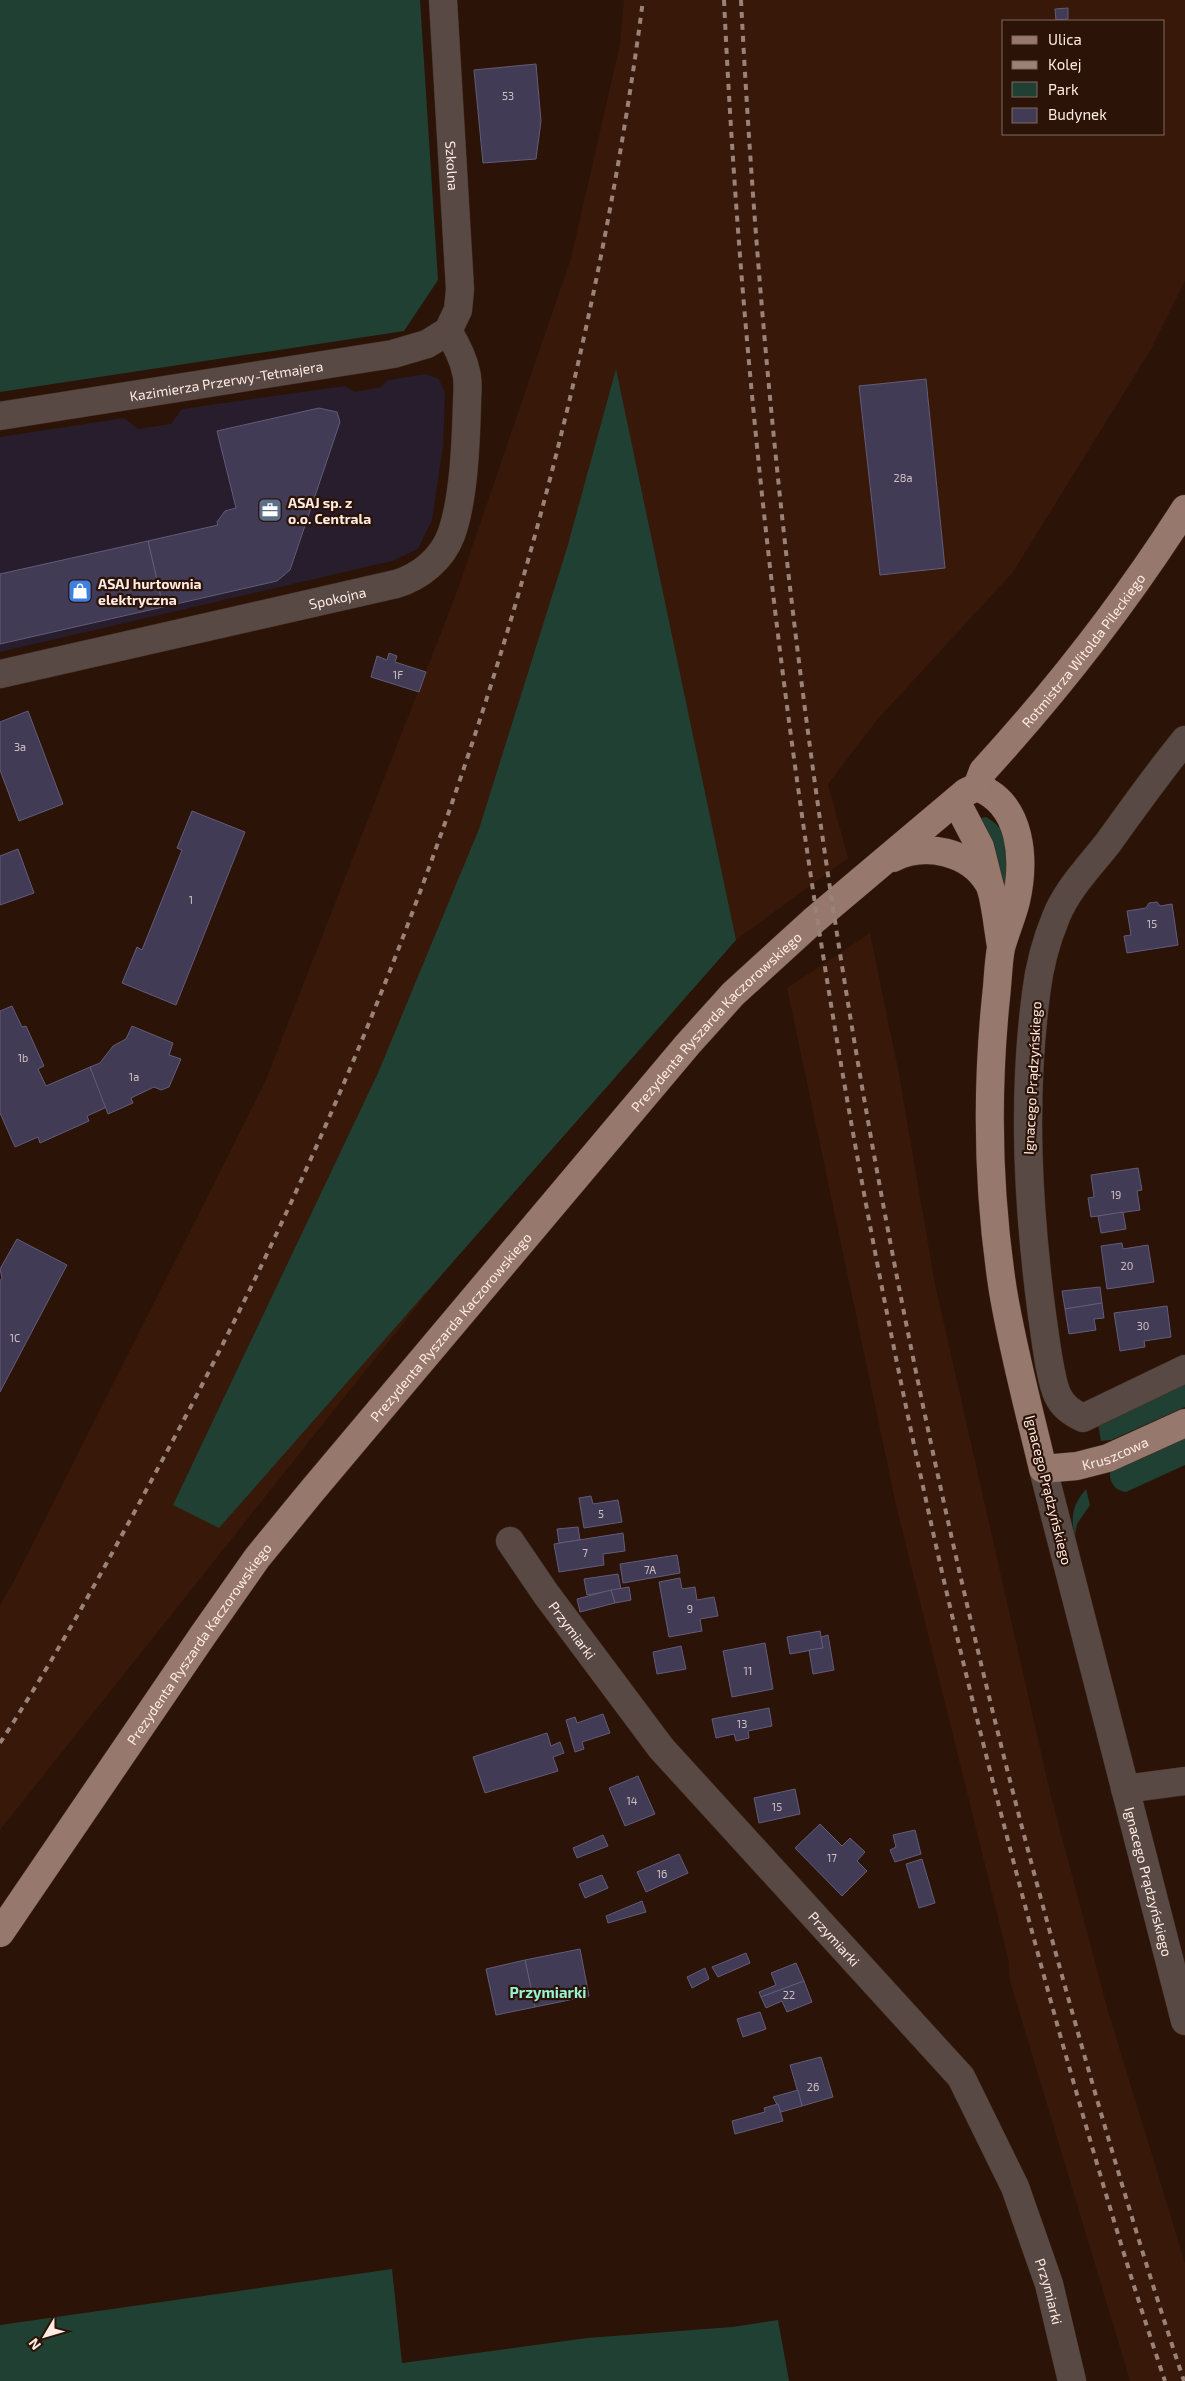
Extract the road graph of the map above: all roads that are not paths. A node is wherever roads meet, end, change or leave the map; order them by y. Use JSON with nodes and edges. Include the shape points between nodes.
{"nodes":[{"id":1,"x":443,"y":0,"type":"edge"},
{"id":2,"x":448,"y":331,"type":"junction"},
{"id":3,"x":0,"y":416,"type":"edge"},
{"id":4,"x":1185,"y":509,"type":"edge"},
{"id":5,"x":0,"y":674,"type":"edge"},
{"id":6,"x":1185,"y":740,"type":"edge"},
{"id":7,"x":967,"y":794,"type":"junction"},
{"id":8,"x":885,"y":862,"type":"junction"},
{"id":9,"x":990,"y":885,"type":"junction"},
{"id":10,"x":1002,"y":948,"type":"junction"},
{"id":11,"x":1185,"y":1369,"type":"edge"},
{"id":12,"x":1185,"y":1423,"type":"edge"},
{"id":13,"x":1043,"y":1468,"type":"junction"},
{"id":14,"x":510,"y":1542,"type":"dead end"},
{"id":15,"x":1185,"y":1781,"type":"edge"},
{"id":16,"x":1125,"y":1789,"type":"junction"},
{"id":17,"x":0,"y":1933,"type":"edge"},
{"id":18,"x":1184,"y":2013,"type":"edge"},
{"id":19,"x":1072,"y":2381,"type":"edge"}],
"edges":[{"from":1,"to":2,"type":"street","name":"Szkolna","via":[[460,289],[458,310]]},
{"from":2,"to":3,"type":"street","name":"Kazimierza Przerwy-Tetmajera","via":[[427,344],[393,354]]},
{"from":2,"to":5,"type":"street","name":"Spokojna","via":[[460,352],[467,375],[466,448],[451,535],[438,557],[423,571],[396,584]]},
{"from":4,"to":7,"type":"main road","name":"Rotmistrza Witolda Pileckiego","via":[[1071,671],[983,771]]},
{"from":6,"to":11,"type":"street","name":"Ignacego Prądzyńskiego","via":[[1073,888],[1056,916],[1036,992],[1027,1160],[1032,1241],[1057,1396],[1071,1413],[1083,1418]]},
{"from":7,"to":8,"type":"main road","name":"Prezydenta Ryszarda Kaczorowskiego"},
{"from":7,"to":9,"type":"main road","name":"Ignacego Prądzyńskiego"},
{"from":7,"to":10,"type":"main road","name":"Ignacego Prądzyńskiego","via":[[990,792],[1014,824],[1020,850],[1017,899]]},
{"from":8,"to":9,"type":"main road","via":[[918,851],[943,852],[963,859]]},
{"from":8,"to":17,"type":"main road","name":"Prezydenta Ryszarda Kaczorowskiego","via":[[813,921],[733,994],[311,1492],[257,1558]]},
{"from":9,"to":10,"type":"main road","name":"Ignacego Prądzyńskiego"},
{"from":10,"to":13,"type":"main road","name":"Ignacego Prądzyńskiego","via":[[990,1072],[992,1191],[1003,1292]]},
{"from":12,"to":13,"type":"main road","name":"Kruszcowa","via":[[1108,1458],[1077,1466]]},
{"from":13,"to":16,"type":"street","name":"Ignacego Prądzyńskiego"},
{"from":14,"to":19,"type":"street","name":"Przymiarki","via":[[661,1748],[961,2077],[1015,2187],[1049,2284]]},
{"from":15,"to":16,"type":"street"},
{"from":16,"to":18,"type":"street","name":"Ignacego Prądzyńskiego"}]}
